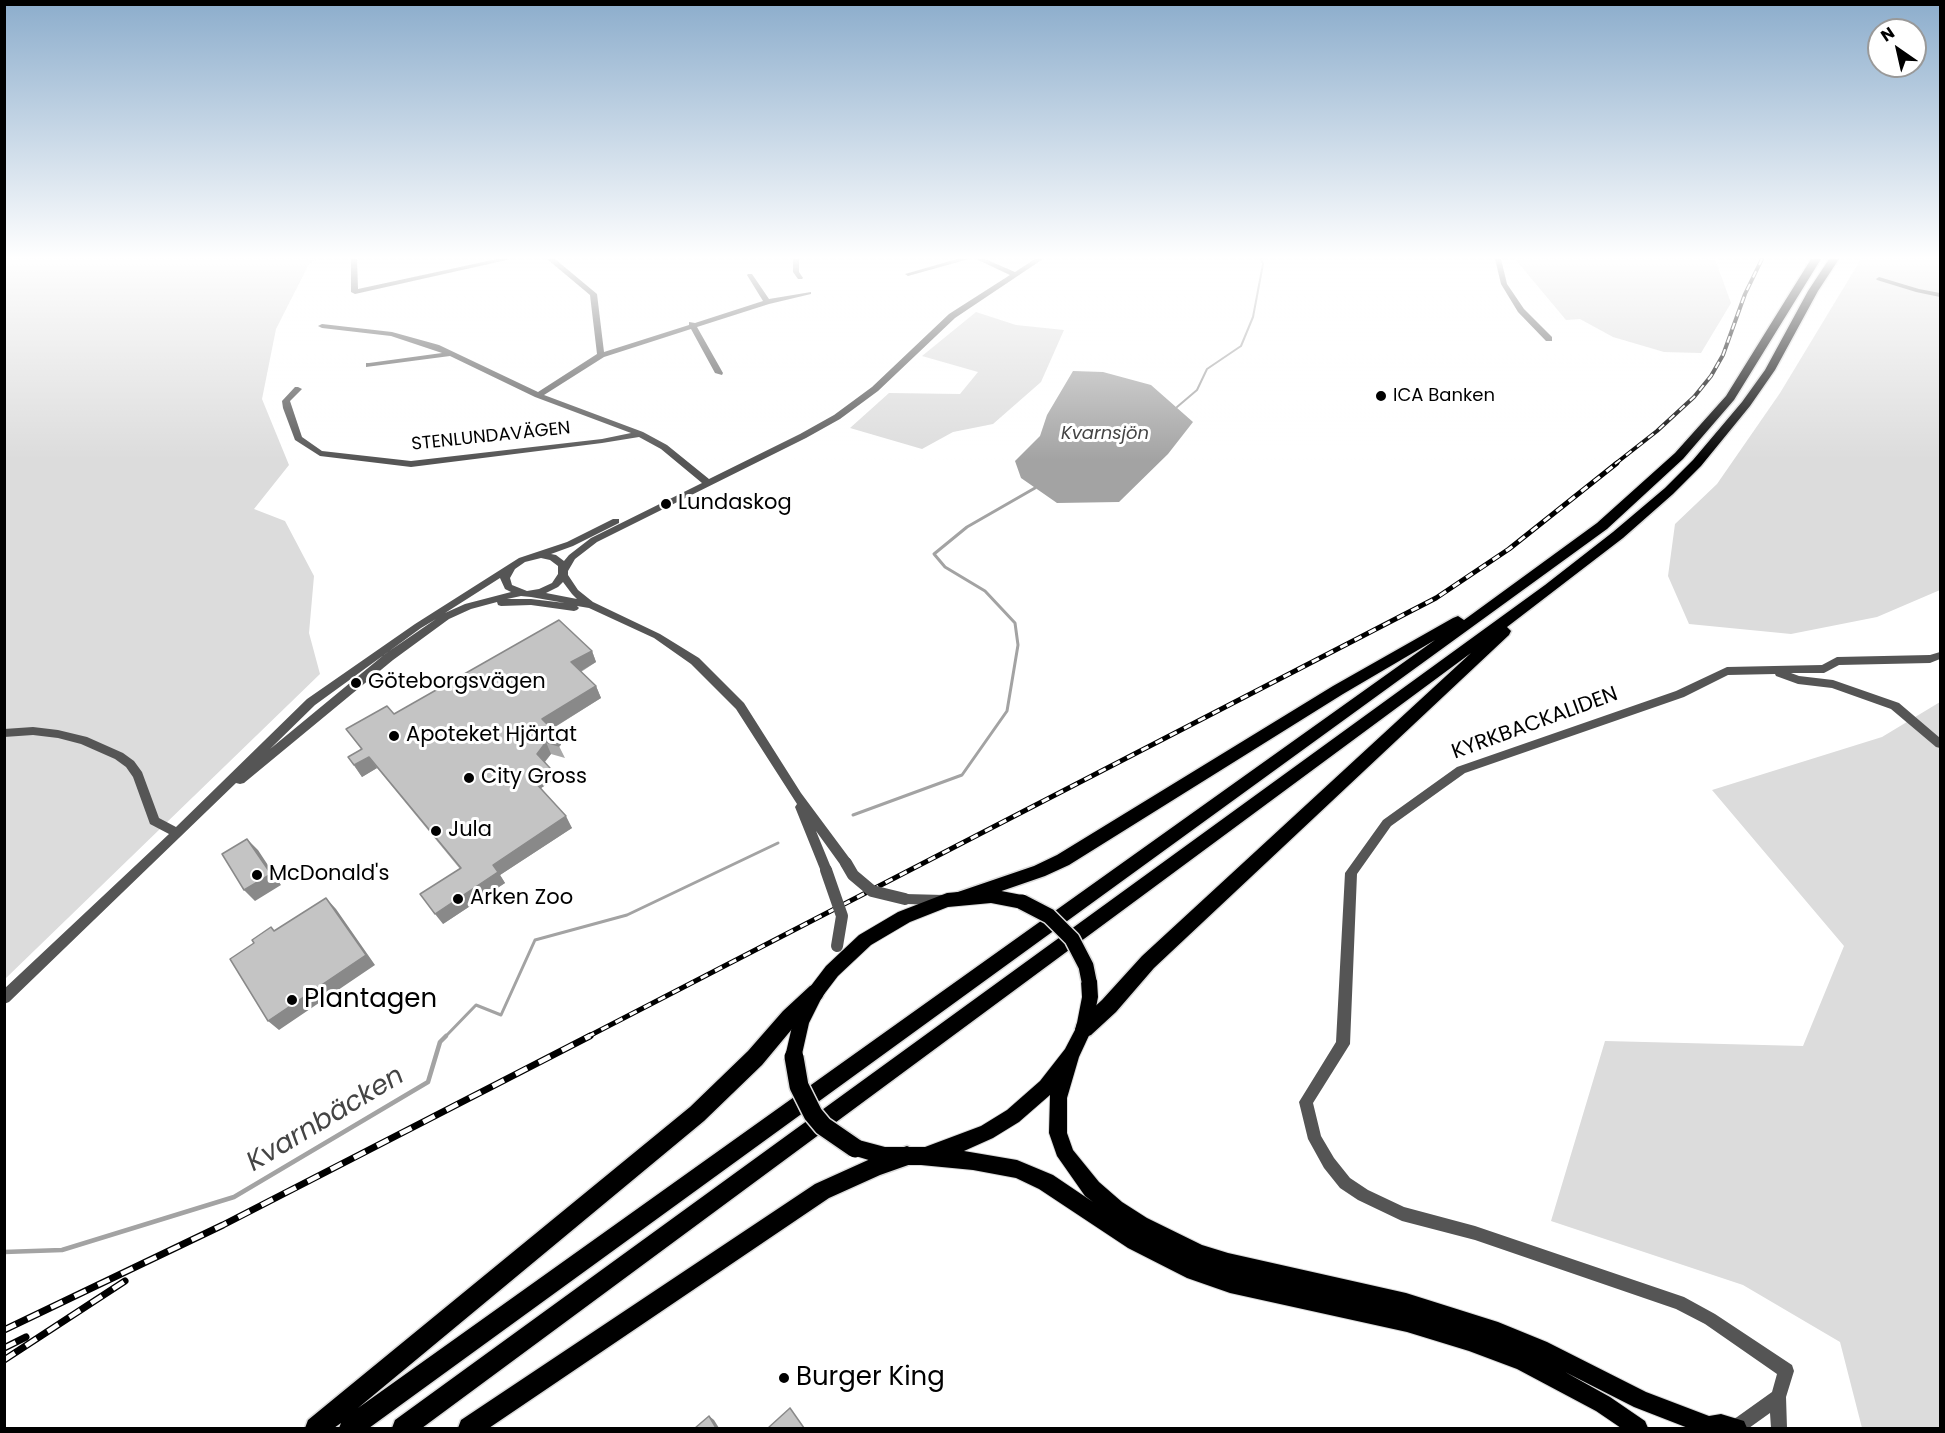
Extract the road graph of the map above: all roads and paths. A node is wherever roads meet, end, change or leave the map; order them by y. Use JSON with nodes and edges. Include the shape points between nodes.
{"nodes":[{"id":1,"x":322,"y":326,"type":"dead end"},
{"id":2,"x":597,"y":326,"type":"edge"},
{"id":3,"x":687,"y":326,"type":"edge"},
{"id":4,"x":693,"y":326,"type":"edge"},
{"id":5,"x":942,"y":326,"type":"edge"},
{"id":6,"x":1536,"y":326,"type":"edge"},
{"id":7,"x":1776,"y":326,"type":"edge"},
{"id":8,"x":1794,"y":326,"type":"edge"},
{"id":9,"x":1549,"y":339,"type":"dead end"},
{"id":10,"x":451,"y":354,"type":"junction"},
{"id":11,"x":601,"y":355,"type":"junction"},
{"id":12,"x":369,"y":365,"type":"dead end"},
{"id":13,"x":719,"y":373,"type":"dead end"},
{"id":14,"x":298,"y":389,"type":"dead end"},
{"id":15,"x":538,"y":395,"type":"junction"},
{"id":16,"x":640,"y":434,"type":"junction"},
{"id":17,"x":707,"y":482,"type":"junction"},
{"id":18,"x":535,"y":556,"type":"junction"},
{"id":19,"x":511,"y":567,"type":"junction"},
{"id":20,"x":563,"y":572,"type":"junction"},
{"id":21,"x":1550,"y":588,"type":"junction"},
{"id":22,"x":519,"y":593,"type":"junction"},
{"id":23,"x":533,"y":594,"type":"junction"},
{"id":24,"x":1510,"y":594,"type":"junction"},
{"id":25,"x":591,"y":605,"type":"junction"},
{"id":26,"x":608,"y":613,"type":"junction"},
{"id":27,"x":433,"y":627,"type":"junction"},
{"id":28,"x":1941,"y":657,"type":"edge"},
{"id":29,"x":368,"y":661,"type":"junction"},
{"id":30,"x":1824,"y":669,"type":"junction"},
{"id":31,"x":1774,"y":671,"type":"junction"},
{"id":32,"x":1833,"y":684,"type":"junction"},
{"id":33,"x":301,"y":728,"type":"junction"},
{"id":34,"x":4,"y":733,"type":"edge"},
{"id":35,"x":276,"y":736,"type":"junction"},
{"id":36,"x":1941,"y":744,"type":"edge"},
{"id":37,"x":797,"y":796,"type":"junction"},
{"id":38,"x":182,"y":829,"type":"junction"},
{"id":39,"x":954,"y":899,"type":"junction"},
{"id":40,"x":832,"y":971,"type":"junction"},
{"id":41,"x":816,"y":992,"type":"junction"},
{"id":42,"x":4,"y":998,"type":"edge"},
{"id":43,"x":1084,"y":1029,"type":"junction"},
{"id":44,"x":1071,"y":1055,"type":"junction"},
{"id":45,"x":914,"y":1156,"type":"junction"},
{"id":46,"x":1778,"y":1396,"type":"junction"},
{"id":47,"x":1703,"y":1427,"type":"edge"},
{"id":48,"x":316,"y":1428,"type":"edge"},
{"id":49,"x":350,"y":1428,"type":"edge"},
{"id":50,"x":403,"y":1428,"type":"edge"},
{"id":51,"x":469,"y":1428,"type":"edge"},
{"id":52,"x":1638,"y":1428,"type":"edge"},
{"id":53,"x":1737,"y":1428,"type":"edge"},
{"id":54,"x":1779,"y":1428,"type":"edge"}],
"edges":[{"from":1,"to":10,"type":"street","via":[[392,334]]},
{"from":2,"to":11,"type":"street"},
{"from":3,"to":11,"type":"street"},
{"from":4,"to":13,"type":"street"},
{"from":5,"to":17,"type":"street","via":[[850,408],[803,436]]},
{"from":6,"to":9,"type":"street"},
{"from":7,"to":24,"type":"highway","via":[[1704,430],[1651,484]]},
{"from":8,"to":21,"type":"highway","via":[[1770,370],[1720,437],[1653,506]]},
{"from":10,"to":12,"type":"street"},
{"from":10,"to":15,"type":"street"},
{"from":11,"to":15,"type":"street"},
{"from":14,"to":16,"type":"street","name":"STENLUNDAVÄGEN","via":[[286,401],[287,408],[298,438],[320,453],[411,464]]},
{"from":15,"to":16,"type":"street"},
{"from":16,"to":17,"type":"street","via":[[664,447]]},
{"from":17,"to":18,"type":"street"},
{"from":17,"to":20,"type":"street","via":[[594,540],[572,557]]},
{"from":18,"to":19,"type":"street"},
{"from":18,"to":20,"type":"street","via":[[553,557],[561,562]]},
{"from":19,"to":22,"type":"street","via":[[506,583]]},
{"from":19,"to":29,"type":"street"},
{"from":20,"to":23,"type":"street","via":[[555,585]]},
{"from":20,"to":25,"type":"street","via":[[575,592]]},
{"from":21,"to":43,"type":"highway","via":[[1148,962]]},
{"from":21,"to":50,"type":"highway"},
{"from":22,"to":23,"type":"street"},
{"from":22,"to":27,"type":"street","via":[[468,606]]},
{"from":23,"to":25,"type":"street"},
{"from":24,"to":39,"type":"highway","via":[[1338,690],[1063,860]]},
{"from":24,"to":49,"type":"highway"},
{"from":25,"to":26,"type":"street"},
{"from":26,"to":27,"type":"street","via":[[506,602],[469,611]]},
{"from":26,"to":37,"type":"street","via":[[657,636],[716,680],[740,706]]},
{"from":27,"to":33,"type":"street"},
{"from":28,"to":30,"type":"street","name":"KYRKBACKALIDEN","via":[[1837,661]]},
{"from":29,"to":33,"type":"street","via":[[303,716]]},
{"from":29,"to":35,"type":"street","via":[[311,702]]},
{"from":30,"to":31,"type":"street","name":"KYRKBACKALIDEN"},
{"from":30,"to":32,"type":"street"},
{"from":31,"to":32,"type":"street","via":[[1798,680]]},
{"from":31,"to":46,"type":"street","name":"KYRKBACKALIDEN","via":[[1726,671],[1680,694],[1461,770],[1387,823],[1351,873],[1343,1044],[1306,1102],[1315,1139],[1345,1183],[1364,1195],[1402,1214],[1475,1233],[1679,1302],[1786,1371]]},
{"from":32,"to":36,"type":"street","via":[[1895,706]]},
{"from":33,"to":35,"type":"street"},
{"from":33,"to":38,"type":"street"},
{"from":34,"to":38,"type":"street","via":[[58,734],[119,756],[138,775],[154,821]]},
{"from":35,"to":38,"type":"street"},
{"from":37,"to":39,"type":"street","bridge":true,"via":[[853,875],[872,891],[905,899]]},
{"from":37,"to":40,"type":"street","bridge":true,"via":[[842,916]]},
{"from":38,"to":42,"type":"street"},
{"from":39,"to":40,"type":"main road","via":[[924,908],[884,928]]},
{"from":39,"to":43,"type":"main road","bridge":true,"via":[[991,896],[1022,902],[1049,916],[1072,939],[1086,966],[1089,1004]]},
{"from":40,"to":41,"type":"main road"},
{"from":41,"to":45,"type":"main road","bridge":true,"via":[[801,1022],[794,1057],[799,1086],[813,1114],[855,1148],[885,1156]]},
{"from":41,"to":48,"type":"highway","via":[[697,1114]]},
{"from":43,"to":44,"type":"main road"},
{"from":44,"to":45,"type":"main road","via":[[1046,1087],[1013,1116],[969,1141]]},
{"from":44,"to":47,"type":"main road","via":[[1058,1098],[1057,1117],[1066,1156],[1092,1189],[1140,1225],[1228,1263],[1406,1303],[1498,1332]]},
{"from":45,"to":51,"type":"highway","via":[[822,1191]]},
{"from":45,"to":52,"type":"main road","via":[[1017,1169],[1046,1182],[1134,1242],[1194,1271],[1230,1283],[1407,1322],[1468,1341],[1522,1361],[1604,1404]]},
{"from":46,"to":53,"type":"street"},
{"from":46,"to":54,"type":"street"},
{"from":47,"to":53,"type":"main road","via":[[1720,1424]]}]}
